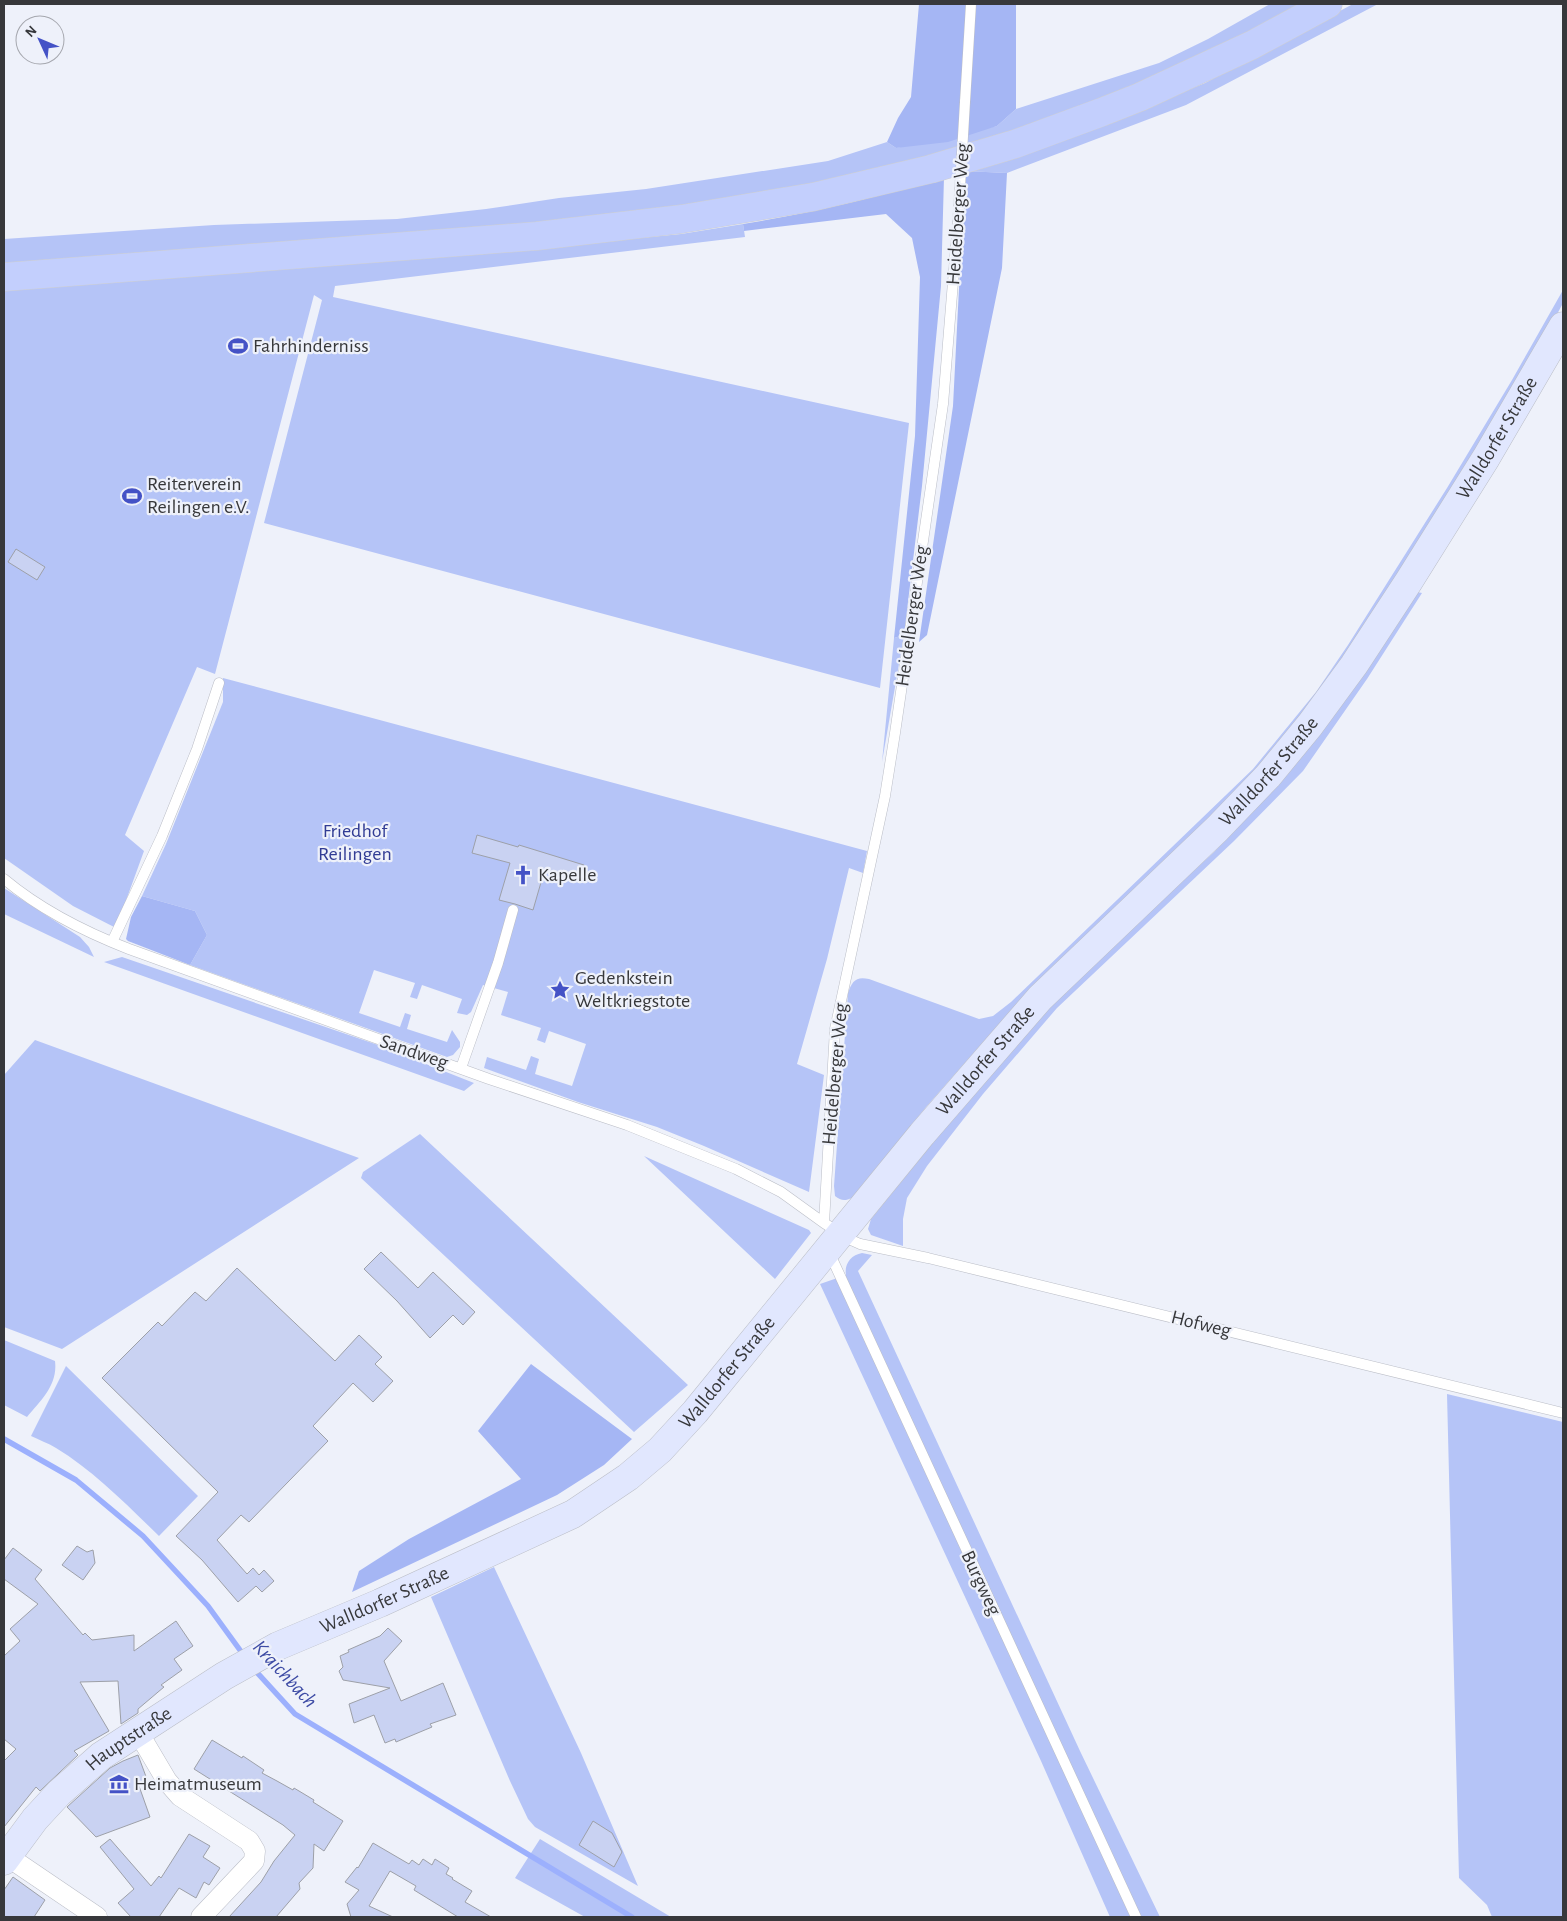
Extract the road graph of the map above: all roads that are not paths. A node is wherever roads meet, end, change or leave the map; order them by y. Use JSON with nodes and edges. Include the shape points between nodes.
{"nodes":[{"id":1,"x":971,"y":4,"type":"edge"},
{"id":2,"x":1328,"y":4,"type":"edge"},
{"id":3,"x":4,"y":277,"type":"edge"},
{"id":4,"x":1563,"y":326,"type":"edge"},
{"id":5,"x":219,"y":683,"type":"dead end"},
{"id":6,"x":4,"y":879,"type":"edge"},
{"id":7,"x":513,"y":910,"type":"dead end"},
{"id":8,"x":112,"y":942,"type":"junction"},
{"id":9,"x":460,"y":1068,"type":"junction"},
{"id":10,"x":831,"y":1235,"type":"junction"},
{"id":11,"x":1563,"y":1413,"type":"edge"},
{"id":12,"x":278,"y":1646,"type":"joint"},
{"id":13,"x":138,"y":1732,"type":"junction"},
{"id":14,"x":5,"y":1858,"type":"edge"},
{"id":15,"x":97,"y":1917,"type":"edge"},
{"id":16,"x":202,"y":1917,"type":"edge"},
{"id":17,"x":1136,"y":1917,"type":"edge"}],
"edges":[{"from":1,"to":10,"type":"lane","name":"Heidelberger Weg","bridge":true,"via":[[943,404],[885,796],[835,1029]]},
{"from":2,"to":3,"type":"main road","via":[[1252,45],[1102,112],[1015,144],[941,166],[813,197],[682,219],[536,236]]},
{"from":4,"to":10,"type":"street","name":"Walldorfer Straße","via":[[1409,581],[1310,725],[1268,776],[1217,829],[1040,998]]},
{"from":5,"to":8,"type":"lane","via":[[162,836]]},
{"from":6,"to":8,"type":"lane","name":"Sandweg","via":[[48,909]]},
{"from":7,"to":9,"type":"lane","via":[[498,963]]},
{"from":8,"to":9,"type":"lane","name":"Sandweg"},
{"from":9,"to":10,"type":"lane","name":"Sandweg","via":[[627,1124],[710,1158],[781,1192]]},
{"from":10,"to":11,"type":"lane","name":"Hofweg"},
{"from":10,"to":12,"type":"street","name":"Walldorfer Straße","via":[[695,1412],[660,1450],[628,1478],[556,1523]]},
{"from":10,"to":17,"type":"lane","name":"Burgweg"},
{"from":12,"to":13,"type":"street","name":"Hauptstraße","via":[[227,1674]]},
{"from":13,"to":14,"type":"street","name":"Hauptstraße","via":[[101,1756],[59,1793]]},
{"from":13,"to":16,"type":"street","via":[[167,1781],[180,1796],[249,1841],[256,1851],[254,1862]]},
{"from":14,"to":15,"type":"street"}]}
